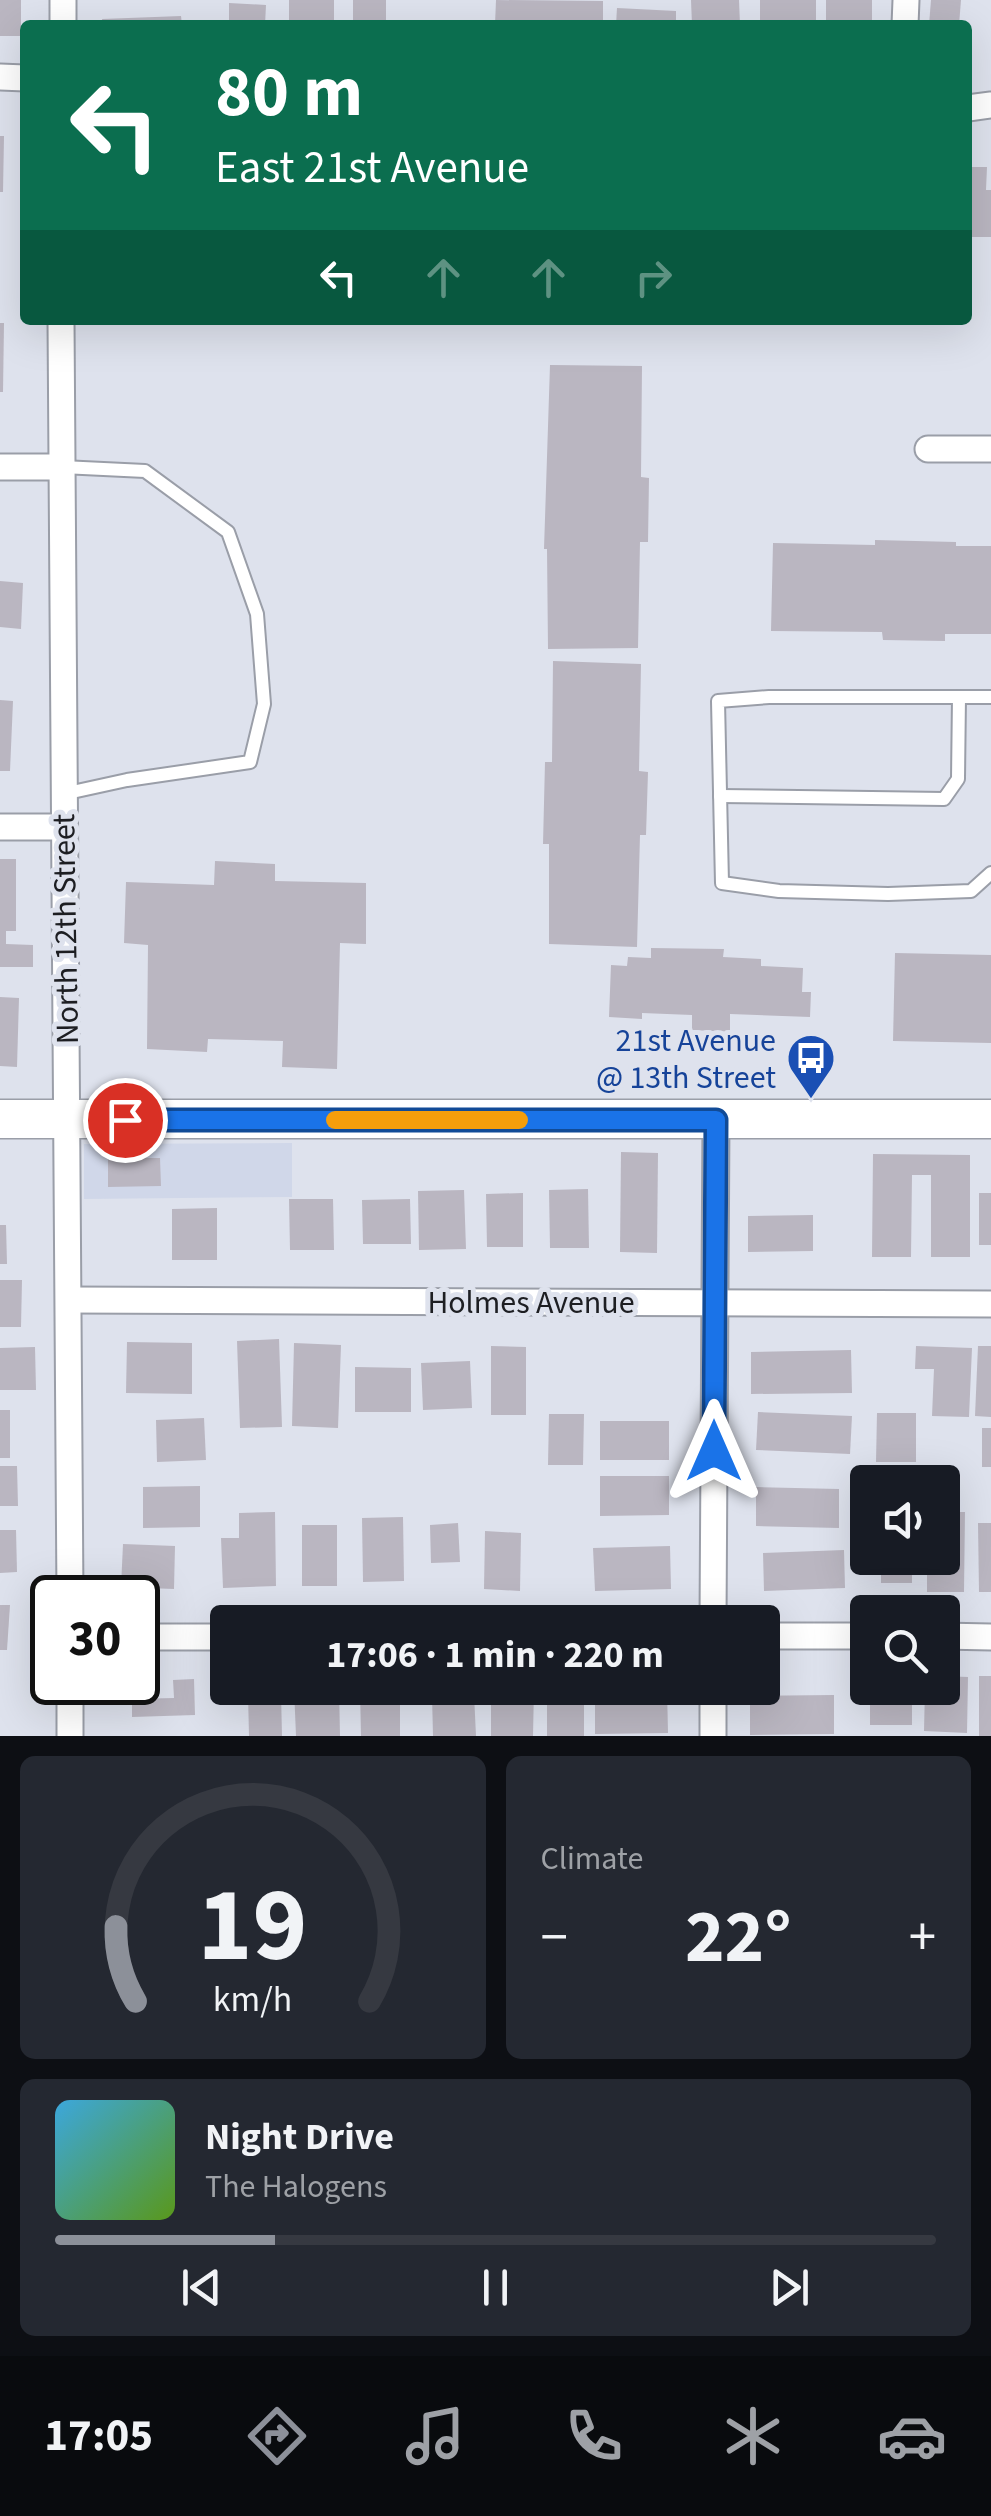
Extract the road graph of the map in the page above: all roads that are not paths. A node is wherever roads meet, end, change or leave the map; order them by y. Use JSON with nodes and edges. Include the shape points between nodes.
{"nodes":[{"id":1,"x":61,"y":325,"type":"edge"},
{"id":2,"x":928,"y":449,"type":"dead end"},
{"id":3,"x":991,"y":450,"type":"edge"},
{"id":4,"x":0,"y":467,"type":"edge"},
{"id":5,"x":62,"y":467,"type":"junction"},
{"id":6,"x":959,"y":697,"type":"junction"},
{"id":7,"x":991,"y":697,"type":"edge"},
{"id":8,"x":63,"y":794,"type":"junction"},
{"id":9,"x":720,"y":796,"type":"junction"},
{"id":10,"x":0,"y":827,"type":"edge"},
{"id":11,"x":64,"y":827,"type":"junction"},
{"id":12,"x":991,"y":872,"type":"edge"},
{"id":13,"x":991,"y":1119,"type":"edge"},
{"id":14,"x":0,"y":1120,"type":"edge"},
{"id":15,"x":67,"y":1120,"type":"junction"},
{"id":16,"x":716,"y":1120,"type":"junction"},
{"id":17,"x":70,"y":1300,"type":"junction"},
{"id":18,"x":714,"y":1303,"type":"junction"},
{"id":19,"x":991,"y":1304,"type":"edge"},
{"id":20,"x":70,"y":1575,"type":"edge"},
{"id":21,"x":713,"y":1605,"type":"edge"},
{"id":22,"x":780,"y":1636,"type":"edge"},
{"id":23,"x":850,"y":1636,"type":"edge"},
{"id":24,"x":960,"y":1636,"type":"edge"},
{"id":25,"x":160,"y":1637,"type":"edge"},
{"id":26,"x":210,"y":1637,"type":"edge"},
{"id":27,"x":991,"y":1637,"type":"edge"},
{"id":28,"x":70,"y":1705,"type":"edge"},
{"id":29,"x":713,"y":1705,"type":"edge"},
{"id":30,"x":70,"y":1736,"type":"edge"},
{"id":31,"x":713,"y":1736,"type":"edge"}],
"edges":[{"from":1,"to":5,"type":"street","name":"North 12th Street"},
{"from":2,"to":3,"type":"street"},
{"from":4,"to":5,"type":"street"},
{"from":5,"to":8,"type":"street","name":"North 12th Street"},
{"from":5,"to":8,"type":"lane","via":[[145,471],[228,532],[257,614],[264,704],[250,762]]},
{"from":6,"to":7,"type":"lane"},
{"from":6,"to":9,"type":"lane","via":[[958,779],[944,799]]},
{"from":6,"to":9,"type":"lane","via":[[718,700]]},
{"from":8,"to":11,"type":"street","name":"North 12th Street"},
{"from":9,"to":12,"type":"lane","via":[[722,883],[780,891],[971,891]]},
{"from":10,"to":11,"type":"street"},
{"from":11,"to":15,"type":"street","name":"North 12th Street"},
{"from":13,"to":16,"type":"street"},
{"from":14,"to":15,"type":"street"},
{"from":15,"to":16,"type":"street"},
{"from":15,"to":17,"type":"street","name":"North 12th Street"},
{"from":16,"to":18,"type":"street"},
{"from":17,"to":18,"type":"street","name":"Holmes Avenue"},
{"from":17,"to":20,"type":"street","name":"North 12th Street"},
{"from":18,"to":19,"type":"street","name":"Holmes Avenue"},
{"from":18,"to":21,"type":"street"},
{"from":22,"to":23,"type":"street"},
{"from":24,"to":27,"type":"street"},
{"from":25,"to":26,"type":"street"},
{"from":28,"to":30,"type":"street"},
{"from":29,"to":31,"type":"street"}]}
